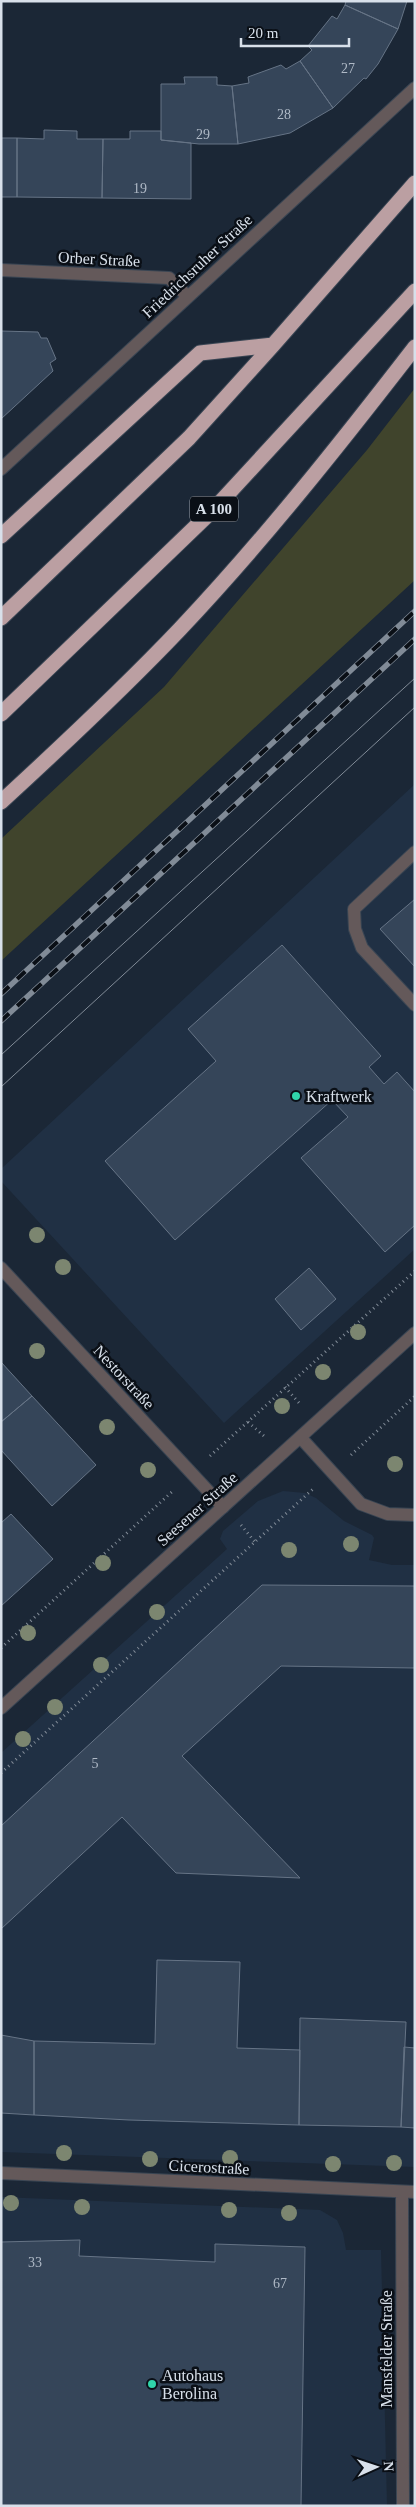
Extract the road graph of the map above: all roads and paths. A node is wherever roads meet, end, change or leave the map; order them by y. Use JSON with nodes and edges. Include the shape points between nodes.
{"nodes":[{"id":1,"x":415,"y":88,"type":"edge"},
{"id":2,"x":415,"y":183,"type":"edge"},
{"id":3,"x":1,"y":270,"type":"edge"},
{"id":4,"x":415,"y":292,"type":"edge"},
{"id":5,"x":188,"y":296,"type":"junction"},
{"id":6,"x":273,"y":345,"type":"junction"},
{"id":7,"x":415,"y":348,"type":"edge"},
{"id":8,"x":1,"y":470,"type":"edge"},
{"id":9,"x":1,"y":536,"type":"edge"},
{"id":10,"x":1,"y":618,"type":"edge"},
{"id":11,"x":1,"y":714,"type":"edge"},
{"id":12,"x":1,"y":802,"type":"edge"},
{"id":13,"x":415,"y":852,"type":"edge"},
{"id":14,"x":415,"y":1005,"type":"edge"},
{"id":15,"x":1,"y":1268,"type":"edge"},
{"id":16,"x":415,"y":1271,"type":"edge"},
{"id":17,"x":415,"y":1333,"type":"edge"},
{"id":18,"x":285,"y":1387,"type":"junction"},
{"id":19,"x":415,"y":1396,"type":"edge"},
{"id":20,"x":304,"y":1408,"type":"dead end"},
{"id":21,"x":248,"y":1422,"type":"junction"},
{"id":22,"x":301,"y":1438,"type":"junction"},
{"id":23,"x":267,"y":1439,"type":"dead end"},
{"id":24,"x":354,"y":1452,"type":"dead end"},
{"id":25,"x":207,"y":1459,"type":"dead end"},
{"id":26,"x":179,"y":1486,"type":"dead end"},
{"id":27,"x":308,"y":1494,"type":"dead end"},
{"id":28,"x":223,"y":1507,"type":"junction"},
{"id":29,"x":415,"y":1515,"type":"edge"},
{"id":30,"x":238,"y":1523,"type":"dead end"},
{"id":31,"x":255,"y":1542,"type":"junction"},
{"id":32,"x":1,"y":1648,"type":"edge"},
{"id":33,"x":1,"y":1708,"type":"edge"},
{"id":34,"x":1,"y":1773,"type":"edge"},
{"id":35,"x":1,"y":2173,"type":"edge"},
{"id":36,"x":408,"y":2192,"type":"edge"},
{"id":37,"x":403,"y":2506,"type":"edge"}],
"edges":[{"from":1,"to":5,"type":"street","name":"Friedrichsruher Straße"},
{"from":2,"to":6,"type":"highway"},
{"from":3,"to":5,"type":"street","name":"Orber Straße","via":[[169,278]]},
{"from":4,"to":11,"type":"highway","number":"A 100","via":[[214,509]]},
{"from":5,"to":8,"type":"street","name":"Friedrichsruher Straße"},
{"from":6,"to":9,"type":"highway","via":[[200,353]]},
{"from":6,"to":10,"type":"highway","via":[[189,438]]},
{"from":7,"to":12,"type":"highway","via":[[280,517],[180,629]]},
{"from":13,"to":14,"type":"street","via":[[354,909],[355,929],[362,948]]},
{"from":15,"to":28,"type":"street","name":"Nestorstraße"},
{"from":16,"to":18,"type":"path"},
{"from":17,"to":22,"type":"street","name":"Seesener Straße"},
{"from":18,"to":20,"type":"path"},
{"from":18,"to":21,"type":"path"},
{"from":19,"to":24,"type":"path"},
{"from":21,"to":23,"type":"path"},
{"from":21,"to":25,"type":"path"},
{"from":22,"to":28,"type":"street","name":"Seesener Straße"},
{"from":22,"to":29,"type":"street","via":[[362,1504],[388,1514]]},
{"from":26,"to":32,"type":"path"},
{"from":27,"to":31,"type":"path"},
{"from":28,"to":33,"type":"street","name":"Seesener Straße"},
{"from":30,"to":31,"type":"path"},
{"from":31,"to":34,"type":"path"},
{"from":35,"to":36,"type":"street","name":"Cicerostraße"},
{"from":36,"to":37,"type":"street","name":"Mansfelder Straße"}]}
